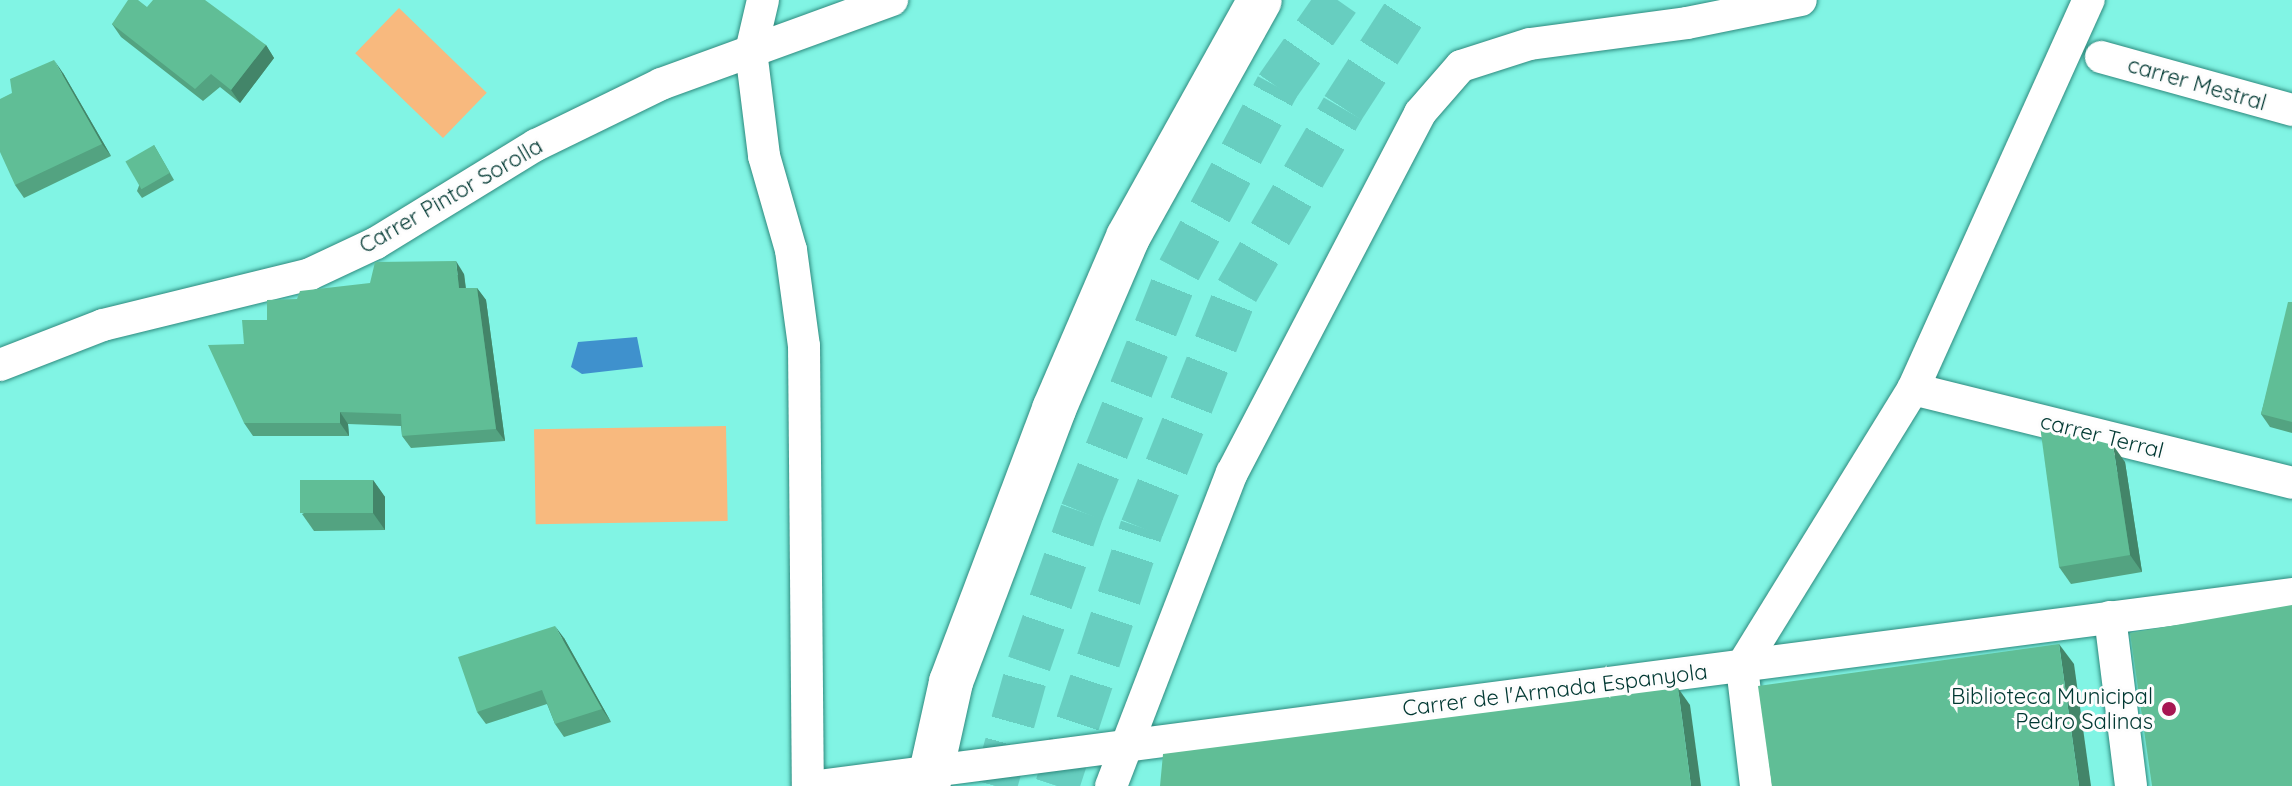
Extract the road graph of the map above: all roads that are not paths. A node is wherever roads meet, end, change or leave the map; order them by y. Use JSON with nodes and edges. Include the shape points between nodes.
{"nodes":[{"id":1,"x":763,"y":0,"type":"edge"},
{"id":2,"x":892,"y":0,"type":"edge"},
{"id":3,"x":1260,"y":0,"type":"edge"},
{"id":4,"x":1801,"y":0,"type":"edge"},
{"id":5,"x":2089,"y":0,"type":"edge"},
{"id":6,"x":751,"y":51,"type":"junction"},
{"id":7,"x":2101,"y":57,"type":"dead end"},
{"id":8,"x":2292,"y":110,"type":"edge"},
{"id":9,"x":0,"y":365,"type":"edge"},
{"id":10,"x":1913,"y":389,"type":"junction"},
{"id":11,"x":2292,"y":483,"type":"edge"},
{"id":12,"x":2292,"y":594,"type":"edge"},
{"id":13,"x":2110,"y":617,"type":"junction"},
{"id":14,"x":1742,"y":666,"type":"junction"},
{"id":15,"x":1124,"y":746,"type":"junction"},
{"id":16,"x":928,"y":779,"type":"edge"},
{"id":17,"x":808,"y":786,"type":"edge"},
{"id":18,"x":818,"y":786,"type":"edge"},
{"id":19,"x":1111,"y":786,"type":"edge"},
{"id":20,"x":1756,"y":786,"type":"edge"},
{"id":21,"x":2131,"y":786,"type":"edge"}],
"edges":[{"from":1,"to":6,"type":"street"},
{"from":2,"to":6,"type":"street","name":"Carrer Pintor Sorolla"},
{"from":3,"to":16,"type":"highway","via":[[1109,280],[994,561],[951,682]]},
{"from":4,"to":15,"type":"street","via":[[1687,23],[1530,44],[1461,66],[1420,113],[1232,473]]},
{"from":5,"to":10,"type":"street"},
{"from":6,"to":9,"type":"street","name":"Carrer Pintor Sorolla","via":[[661,84],[536,145],[376,243],[310,274],[103,325]]},
{"from":6,"to":17,"type":"street","via":[[764,156],[791,250],[804,346]]},
{"from":7,"to":8,"type":"street","name":"carrer Mestral"},
{"from":10,"to":11,"type":"street","name":"carrer Terral"},
{"from":10,"to":14,"type":"street"},
{"from":12,"to":13,"type":"street","name":"Carrer de l'Armada Espanyola"},
{"from":13,"to":14,"type":"street","name":"Carrer de l'Armada Espanyola"},
{"from":13,"to":21,"type":"street"},
{"from":14,"to":15,"type":"street","name":"Carrer de l'Armada Espanyola"},
{"from":14,"to":20,"type":"street"},
{"from":15,"to":16,"type":"street","name":"Carrer de l'Armada Espanyola"},
{"from":15,"to":19,"type":"street"},
{"from":16,"to":18,"type":"street","name":"Carrer de l'Armada Espanyola"}]}
